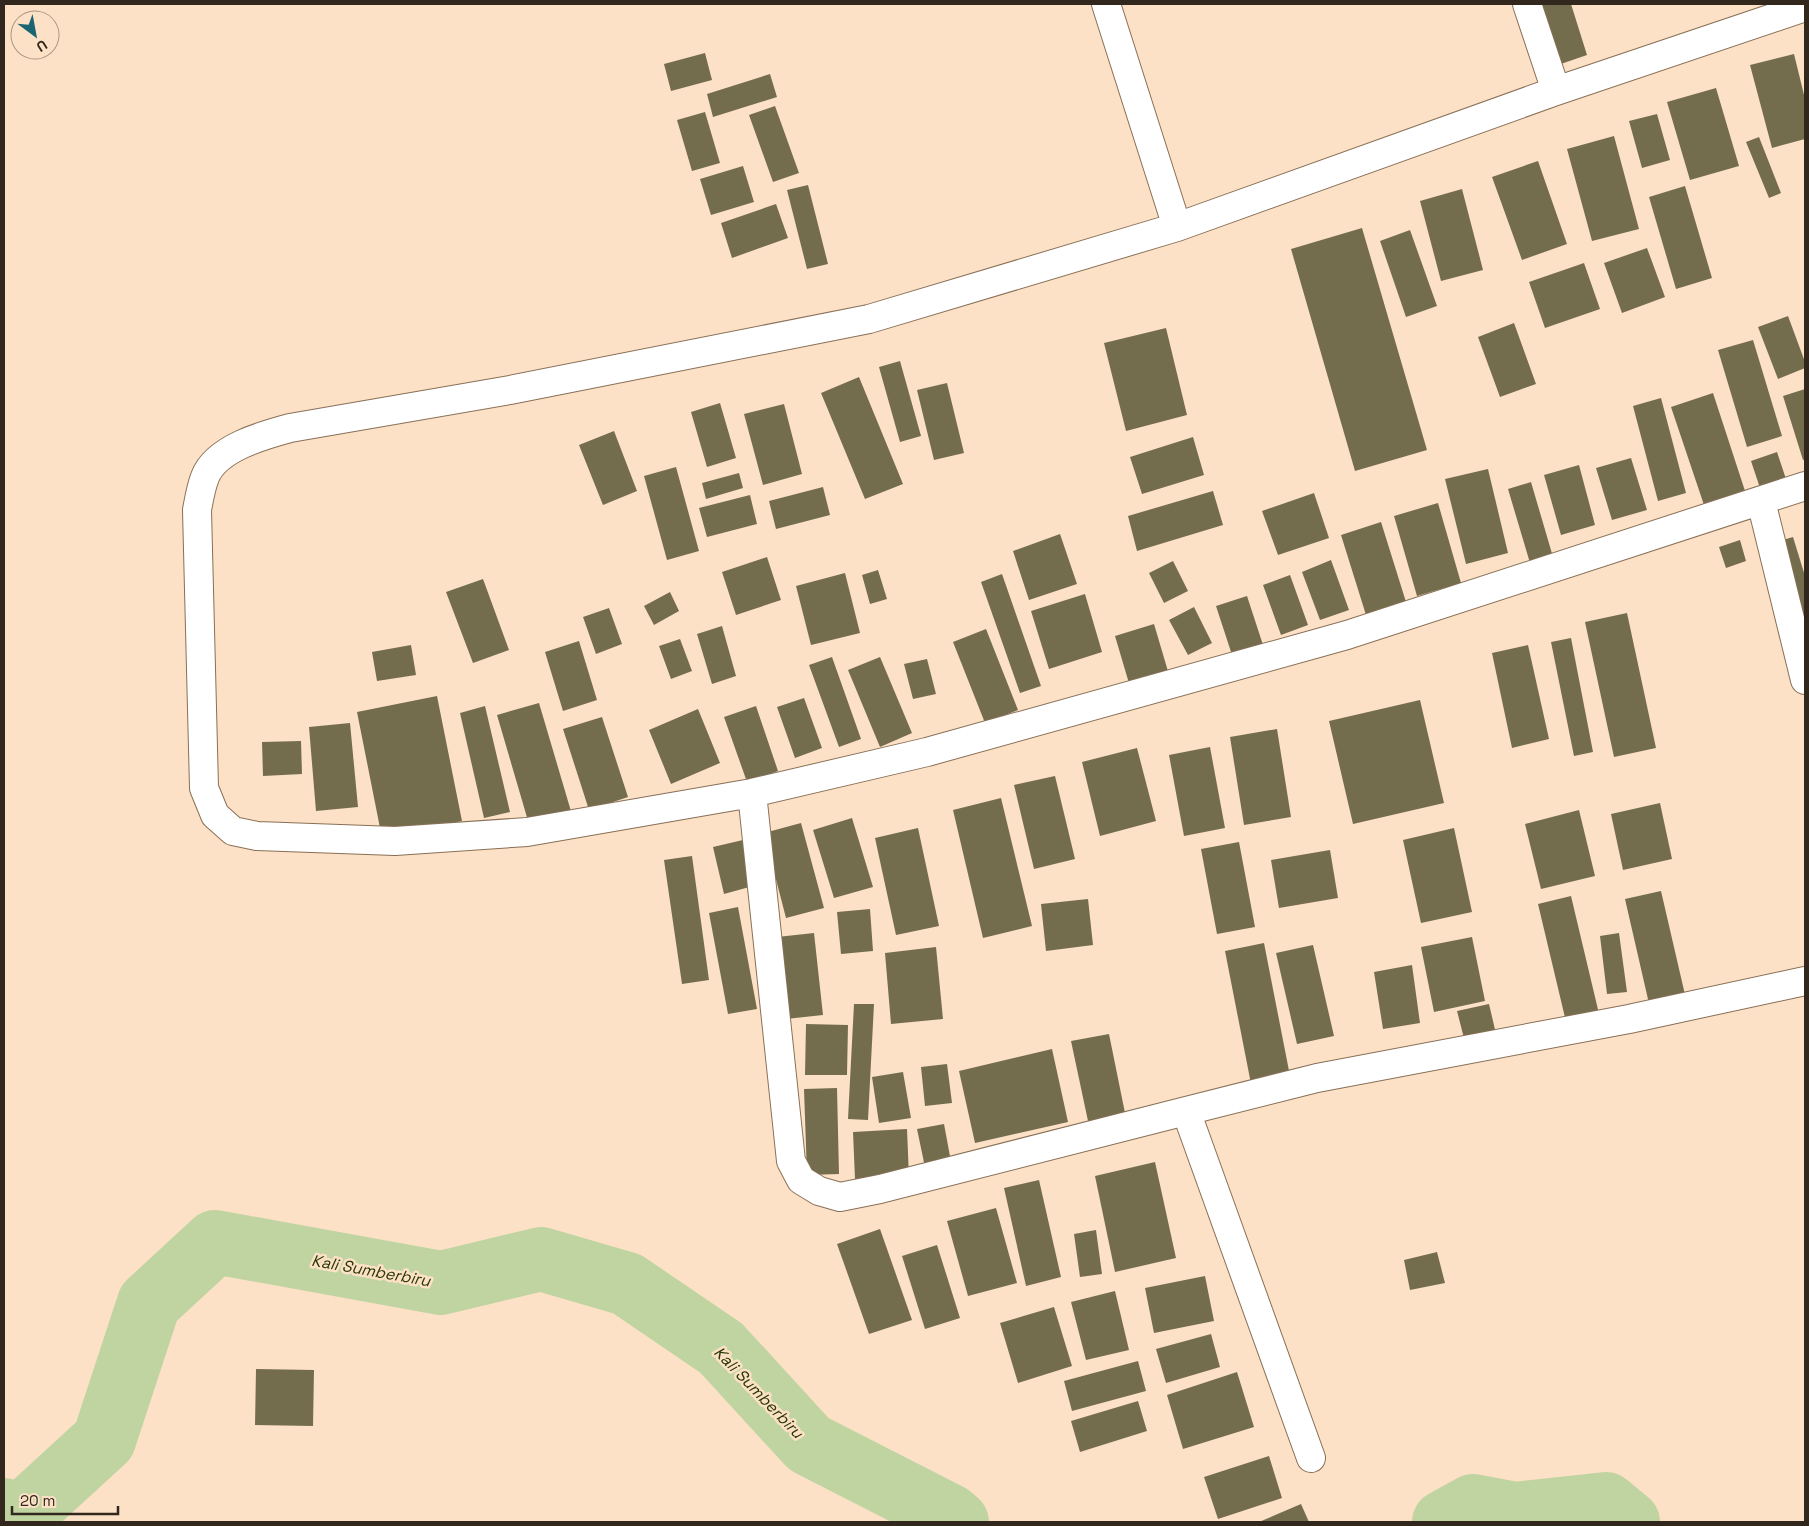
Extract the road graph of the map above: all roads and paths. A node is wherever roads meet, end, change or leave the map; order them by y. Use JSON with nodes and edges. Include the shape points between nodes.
{"nodes":[{"id":1,"x":1106,"y":4,"type":"edge"},
{"id":2,"x":1527,"y":4,"type":"edge"},
{"id":3,"x":1805,"y":6,"type":"edge"},
{"id":4,"x":1556,"y":91,"type":"junction"},
{"id":5,"x":1176,"y":227,"type":"junction"},
{"id":6,"x":1805,"y":486,"type":"edge"},
{"id":7,"x":1761,"y":501,"type":"junction"},
{"id":8,"x":1805,"y":680,"type":"edge"},
{"id":9,"x":752,"y":793,"type":"junction"},
{"id":10,"x":1805,"y":981,"type":"edge"},
{"id":11,"x":1186,"y":1111,"type":"junction"},
{"id":12,"x":1311,"y":1458,"type":"dead end"}],
"edges":[{"from":1,"to":5,"type":"street"},
{"from":2,"to":4,"type":"street"},
{"from":3,"to":4,"type":"street"},
{"from":4,"to":5,"type":"street"},
{"from":5,"to":9,"type":"street","via":[[870,320],[266,434],[221,456],[206,475],[197,510],[204,788],[215,815],[233,831],[257,836],[395,841],[527,832]]},
{"from":6,"to":7,"type":"street"},
{"from":7,"to":8,"type":"street"},
{"from":7,"to":9,"type":"street","via":[[1348,635],[927,752]]},
{"from":9,"to":11,"type":"street","via":[[791,1161],[801,1180],[840,1197]]},
{"from":10,"to":11,"type":"street","via":[[1317,1078]]},
{"from":11,"to":12,"type":"street"}]}
